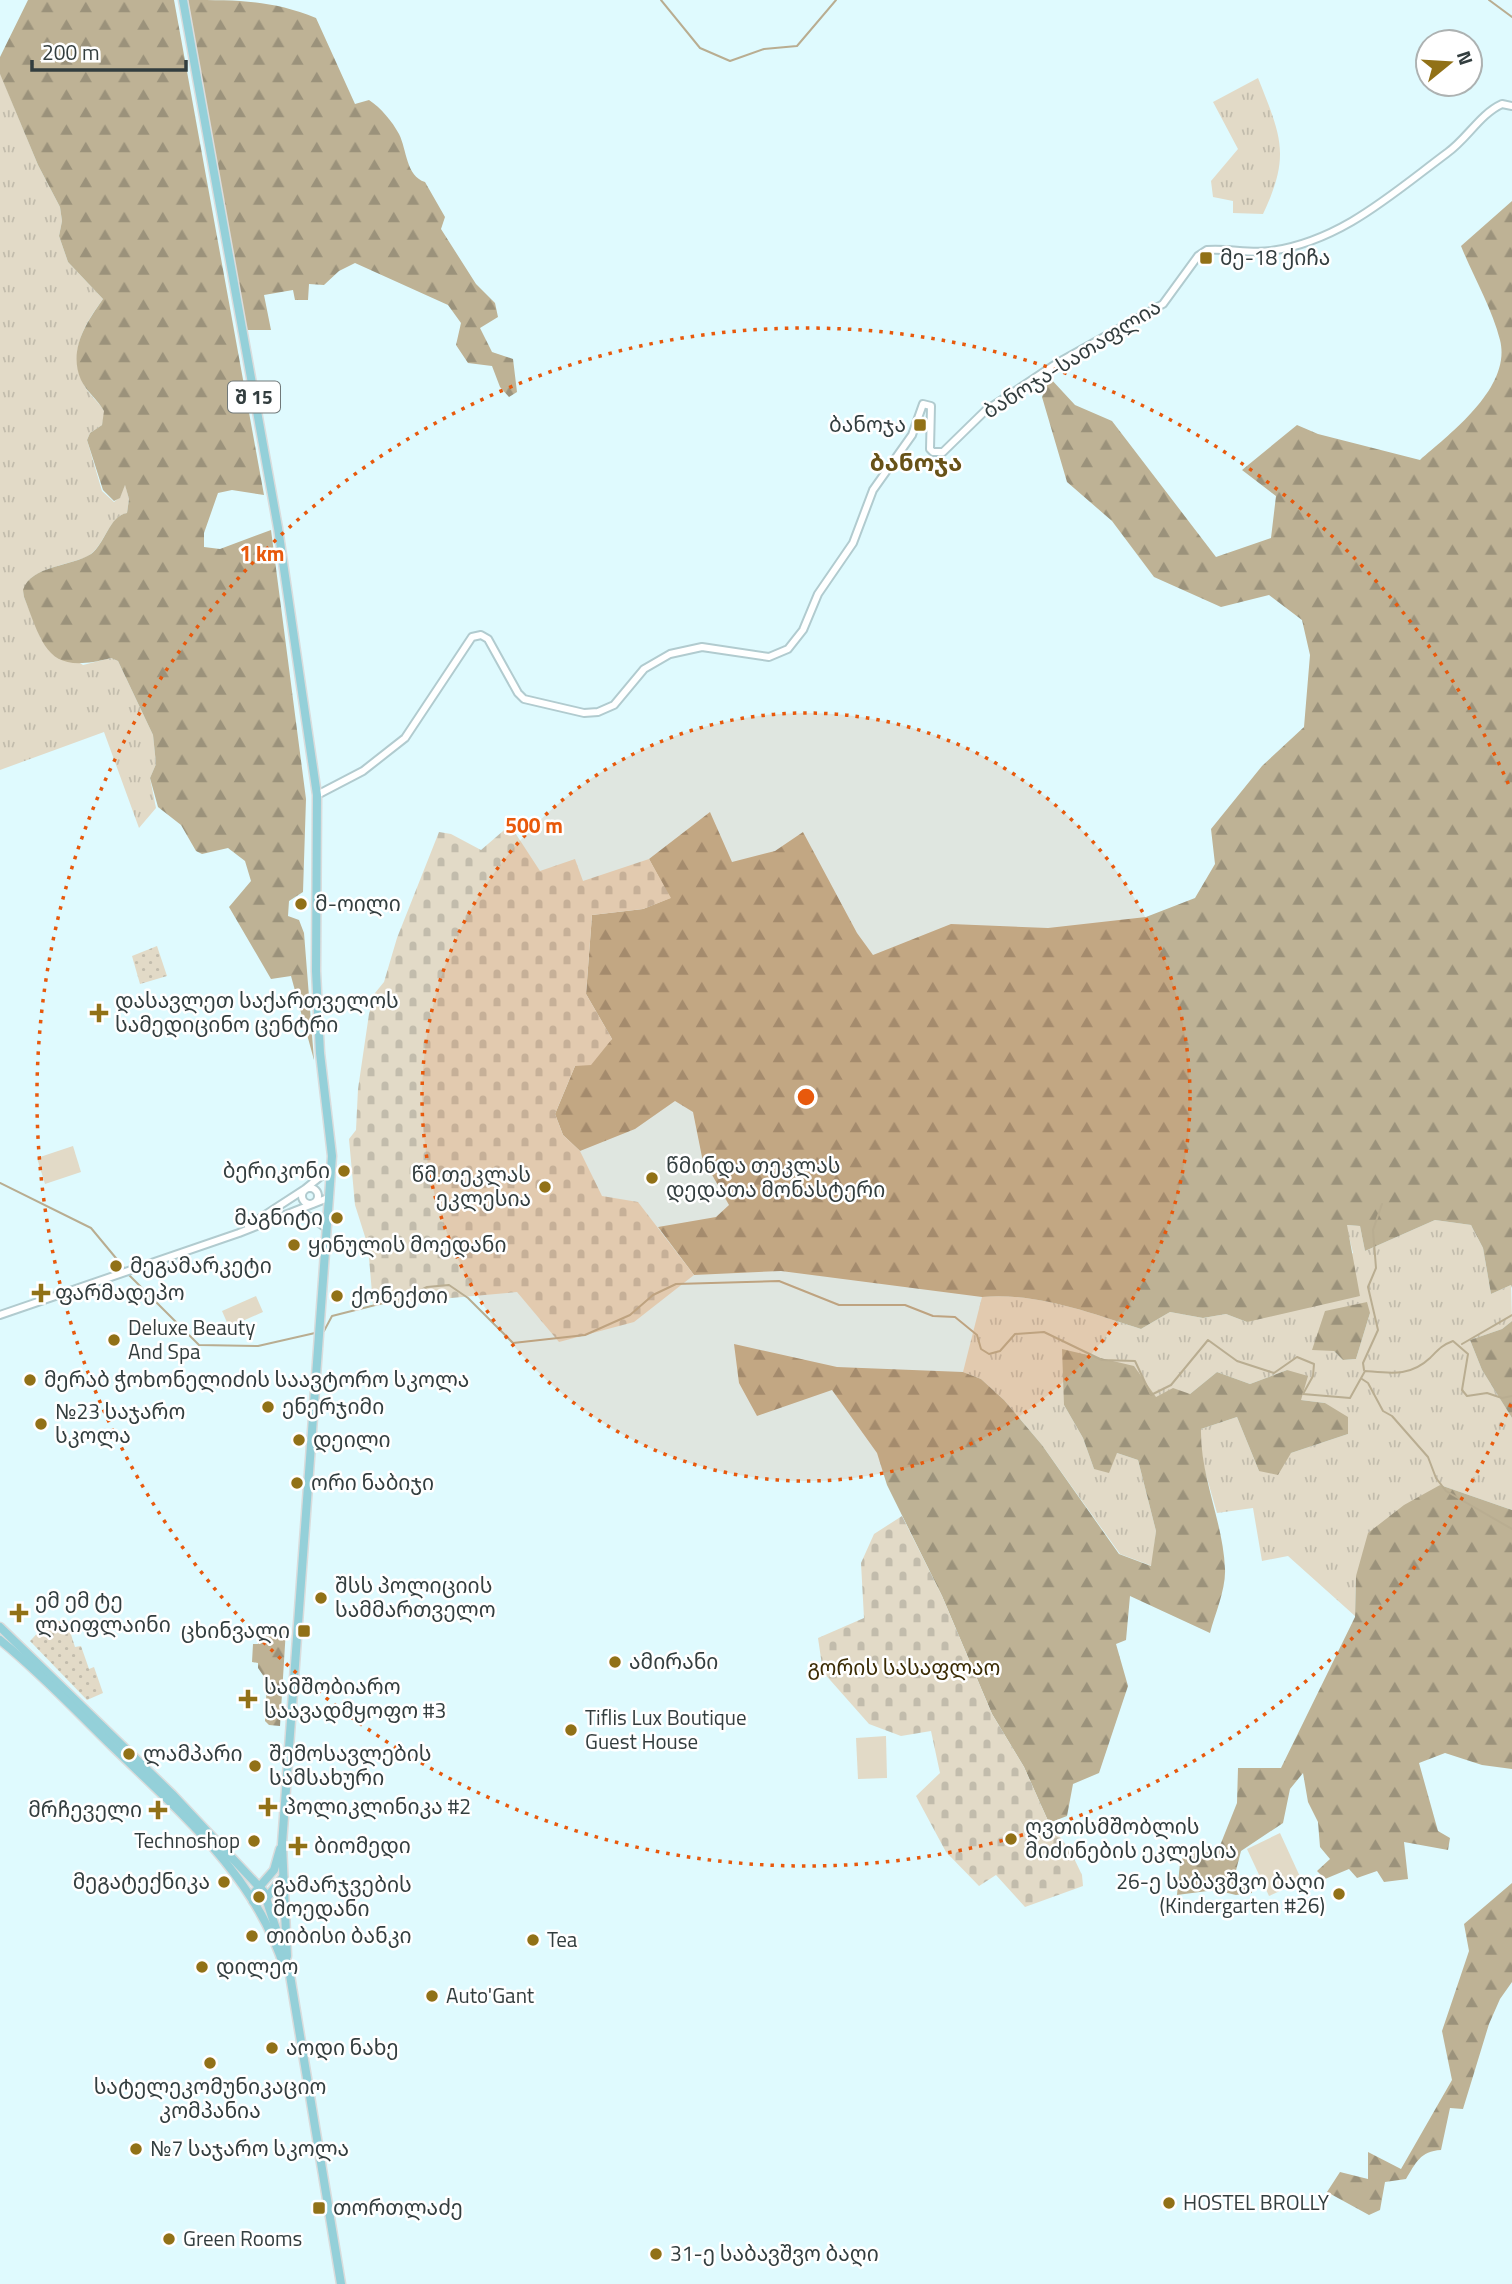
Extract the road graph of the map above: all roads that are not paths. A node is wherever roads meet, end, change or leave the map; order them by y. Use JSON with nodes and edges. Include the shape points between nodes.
{"nodes":[{"id":1,"x":183,"y":0,"type":"edge"},
{"id":2,"x":1512,"y":106,"type":"edge"},
{"id":3,"x":317,"y":795,"type":"junction"},
{"id":4,"x":331,"y":1168,"type":"junction"},
{"id":5,"x":305,"y":1189,"type":"junction"},
{"id":6,"x":315,"y":1190,"type":"junction"},
{"id":7,"x":329,"y":1195,"type":"junction"},
{"id":8,"x":312,"y":1205,"type":"junction"},
{"id":9,"x":296,"y":1211,"type":"junction"},
{"id":10,"x":326,"y":1228,"type":"junction"},
{"id":11,"x":239,"y":1233,"type":"junction"},
{"id":12,"x":0,"y":1315,"type":"edge"},
{"id":13,"x":0,"y":1627,"type":"edge"},
{"id":14,"x":0,"y":1640,"type":"edge"},
{"id":15,"x":282,"y":1844,"type":"junction"},
{"id":16,"x":284,"y":1877,"type":"junction"},
{"id":17,"x":261,"y":1887,"type":"junction"},
{"id":18,"x":267,"y":1899,"type":"junction"},
{"id":19,"x":253,"y":1901,"type":"junction"},
{"id":20,"x":287,"y":1956,"type":"junction"},
{"id":21,"x":339,"y":2284,"type":"edge"}],
"edges":[{"from":1,"to":3,"type":"main road","number":"შ 15","via":[[280,540]]},
{"from":2,"to":3,"type":"street","name":"ბანოჯა-სათაფლია","via":[[1502,103],[1491,109],[1451,150],[1349,226],[1274,251],[1207,250],[1163,304],[1059,362],[985,411],[943,452],[930,449],[931,406],[919,407],[912,435],[873,490],[853,543],[788,649],[769,657],[702,647],[670,654],[644,669],[614,705],[584,713],[524,699],[488,639],[472,637],[405,738],[363,771]]},
{"from":3,"to":4,"type":"main road","number":"შ 15","via":[[316,971]]},
{"from":4,"to":5,"type":"street"},
{"from":4,"to":7,"type":"main road"},
{"from":5,"to":6,"type":"street"},
{"from":5,"to":8,"type":"street","via":[[303,1201]]},
{"from":5,"to":11,"type":"street"},
{"from":6,"to":7,"type":"street"},
{"from":6,"to":8,"type":"street","via":[[318,1199]]},
{"from":7,"to":8,"type":"street"},
{"from":7,"to":10,"type":"main road"},
{"from":8,"to":9,"type":"street"},
{"from":9,"to":10,"type":"street"},
{"from":9,"to":11,"type":"street"},
{"from":10,"to":15,"type":"main road"},
{"from":11,"to":12,"type":"street"},
{"from":13,"to":17,"type":"main road"},
{"from":14,"to":19,"type":"main road","via":[[222,1856]]},
{"from":15,"to":16,"type":"main road"},
{"from":15,"to":17,"type":"main road","via":[[274,1870]]},
{"from":16,"to":18,"type":"main road"},
{"from":16,"to":20,"type":"main road"},
{"from":17,"to":18,"type":"main road"},
{"from":17,"to":19,"type":"main road"},
{"from":18,"to":19,"type":"main road"},
{"from":18,"to":20,"type":"main road"},
{"from":19,"to":21,"type":"main road","via":[[285,1969]]},
{"from":20,"to":21,"type":"main road"}]}
